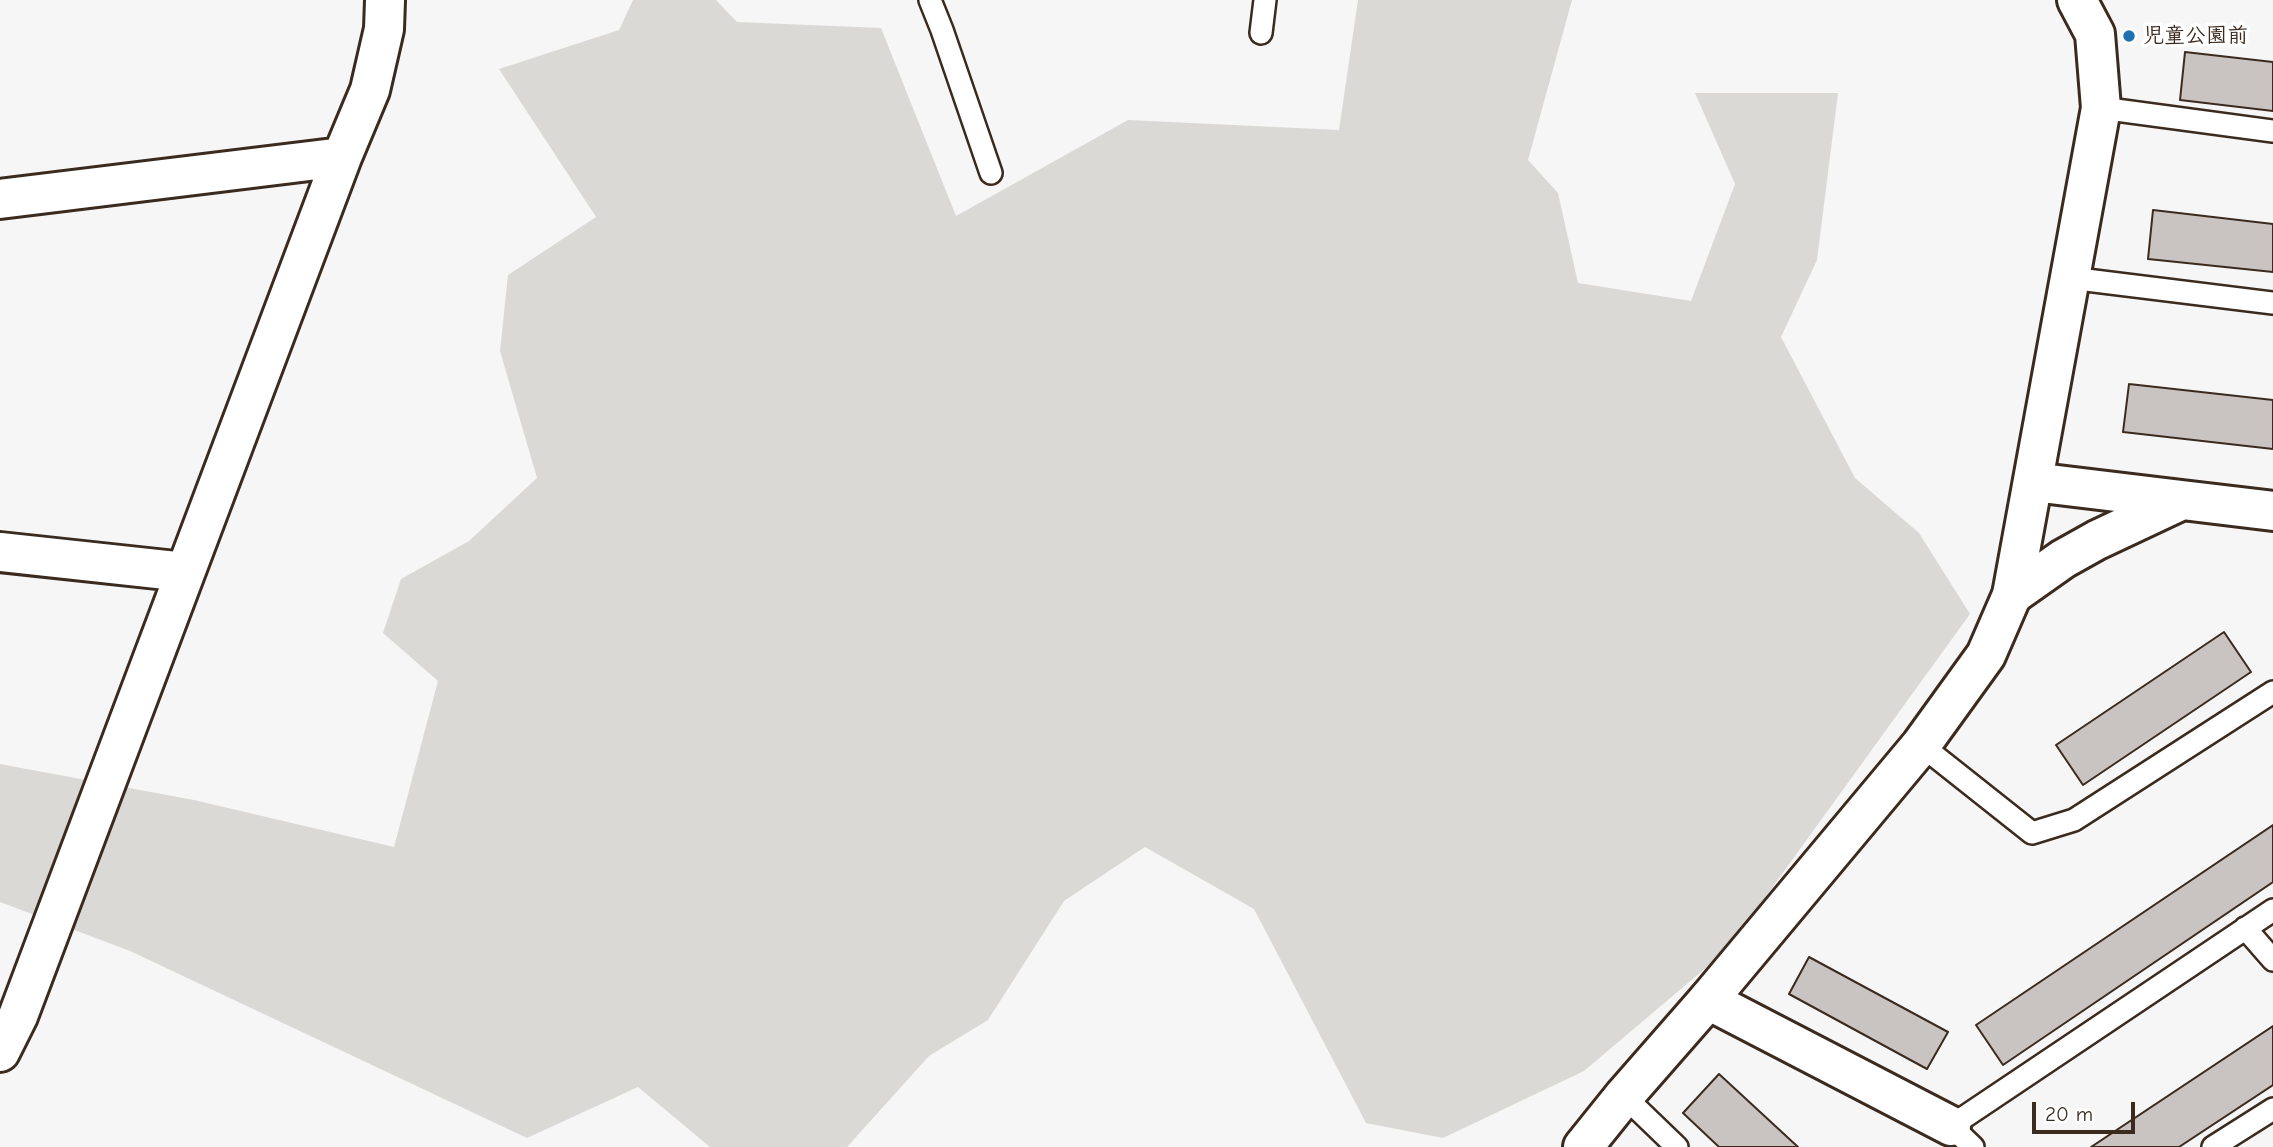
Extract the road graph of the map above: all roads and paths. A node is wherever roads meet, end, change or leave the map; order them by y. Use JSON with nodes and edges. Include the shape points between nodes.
{"nodes":[{"id":1,"x":385,"y":0,"type":"edge"},
{"id":2,"x":930,"y":0,"type":"edge"},
{"id":3,"x":1265,"y":0,"type":"edge"},
{"id":4,"x":2077,"y":0,"type":"edge"},
{"id":5,"x":1261,"y":33,"type":"dead end"},
{"id":6,"x":2101,"y":108,"type":"junction"},
{"id":7,"x":2273,"y":131,"type":"edge"},
{"id":8,"x":342,"y":158,"type":"junction"},
{"id":9,"x":991,"y":173,"type":"dead end"},
{"id":10,"x":0,"y":199,"type":"edge"},
{"id":11,"x":2070,"y":278,"type":"junction"},
{"id":12,"x":2273,"y":303,"type":"edge"},
{"id":13,"x":2033,"y":482,"type":"junction"},
{"id":14,"x":2182,"y":500,"type":"junction"},
{"id":15,"x":2273,"y":511,"type":"edge"},
{"id":16,"x":0,"y":552,"type":"edge"},
{"id":17,"x":185,"y":572,"type":"junction"},
{"id":18,"x":2012,"y":595,"type":"junction"},
{"id":19,"x":2273,"y":692,"type":"edge"},
{"id":20,"x":1921,"y":745,"type":"junction"},
{"id":21,"x":2273,"y":910,"type":"edge"},
{"id":22,"x":2245,"y":928,"type":"junction"},
{"id":23,"x":2273,"y":960,"type":"edge"},
{"id":24,"x":1709,"y":1000,"type":"junction"},
{"id":25,"x":0,"y":1052,"type":"edge"},
{"id":26,"x":1624,"y":1096,"type":"junction"},
{"id":27,"x":2273,"y":1109,"type":"edge"},
{"id":28,"x":1962,"y":1136,"type":"edge"},
{"id":29,"x":1583,"y":1147,"type":"edge"},
{"id":30,"x":1677,"y":1147,"type":"edge"},
{"id":31,"x":2213,"y":1147,"type":"edge"}],
"edges":[{"from":1,"to":8,"type":"street","via":[[384,29],[370,90]]},
{"from":2,"to":9,"type":"lane"},
{"from":3,"to":5,"type":"lane"},
{"from":4,"to":6,"type":"street","via":[[2095,34]]},
{"from":6,"to":7,"type":"lane"},
{"from":6,"to":11,"type":"street"},
{"from":8,"to":10,"type":"street"},
{"from":8,"to":17,"type":"street"},
{"from":11,"to":12,"type":"lane"},
{"from":11,"to":13,"type":"street"},
{"from":13,"to":14,"type":"street"},
{"from":13,"to":18,"type":"street"},
{"from":14,"to":15,"type":"street"},
{"from":14,"to":18,"type":"street","via":[[2074,552]]},
{"from":16,"to":17,"type":"street"},
{"from":17,"to":25,"type":"street","via":[[18,1016]]},
{"from":18,"to":20,"type":"street","via":[[1986,655]]},
{"from":19,"to":20,"type":"lane","via":[[2074,820],[2032,833]]},
{"from":20,"to":24,"type":"street"},
{"from":21,"to":22,"type":"lane"},
{"from":22,"to":23,"type":"lane"},
{"from":22,"to":28,"type":"lane"},
{"from":24,"to":26,"type":"street"},
{"from":24,"to":28,"type":"street"},
{"from":26,"to":29,"type":"street"},
{"from":26,"to":30,"type":"lane"},
{"from":27,"to":31,"type":"lane"}]}
